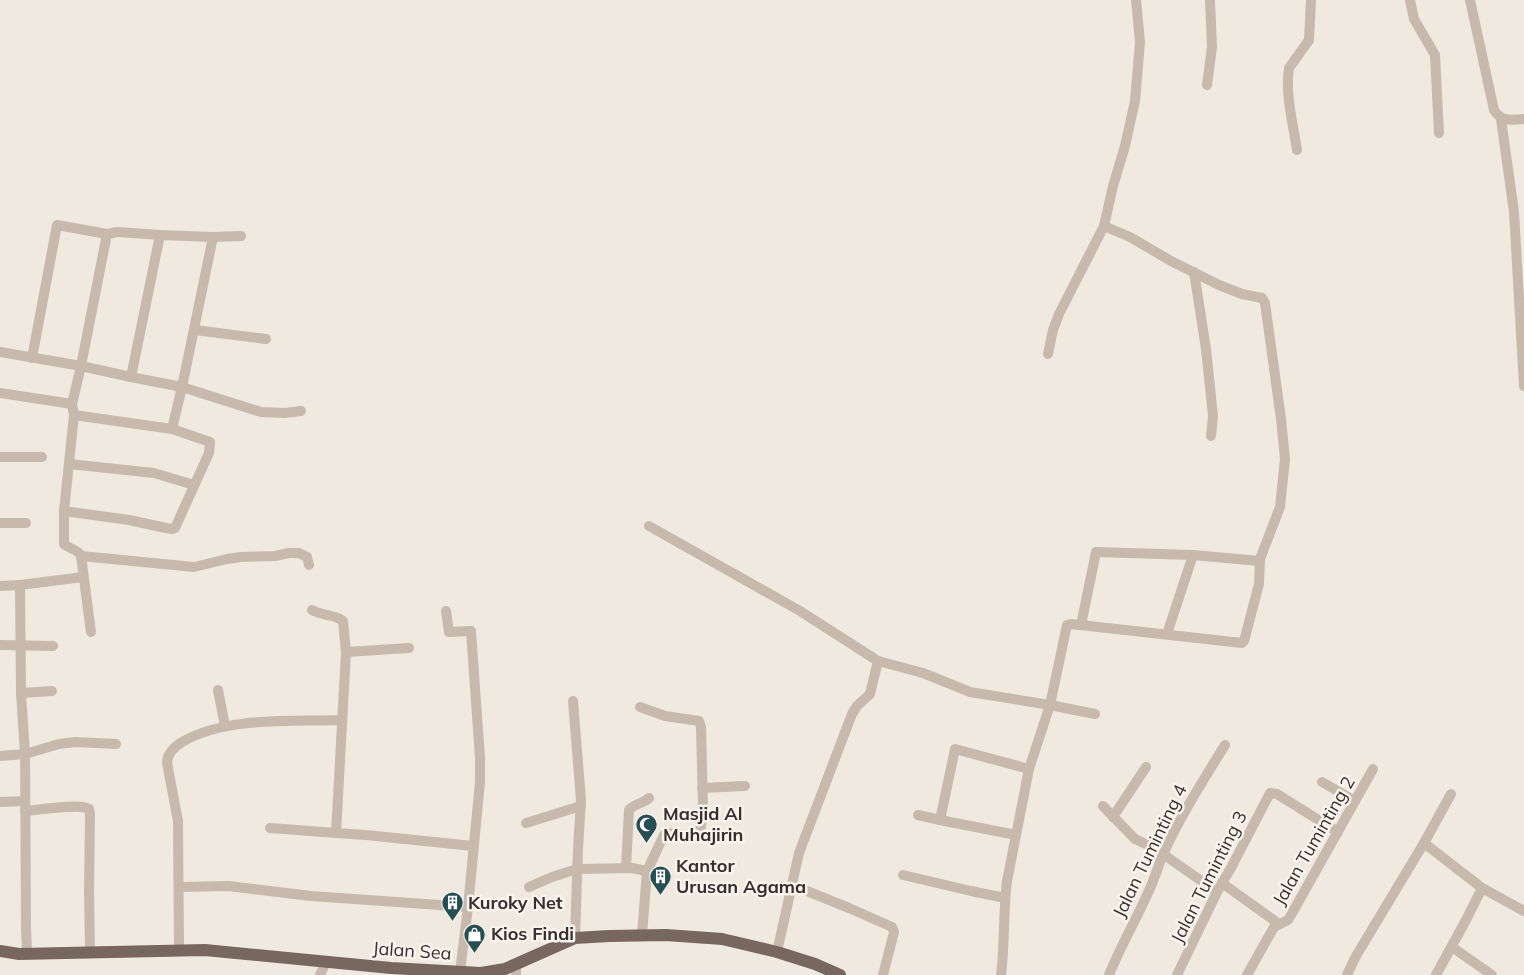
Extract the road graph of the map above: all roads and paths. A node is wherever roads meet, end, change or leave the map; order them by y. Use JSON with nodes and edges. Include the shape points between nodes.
{"nodes":[{"id":1,"x":1136,"y":0,"type":"edge"},
{"id":2,"x":1210,"y":0,"type":"edge"},
{"id":3,"x":1311,"y":0,"type":"edge"},
{"id":4,"x":1410,"y":0,"type":"edge"},
{"id":5,"x":1470,"y":0,"type":"edge"},
{"id":6,"x":1207,"y":85,"type":"dead end"},
{"id":7,"x":1501,"y":119,"type":"junction"},
{"id":8,"x":1524,"y":119,"type":"edge"},
{"id":9,"x":1439,"y":133,"type":"dead end"},
{"id":10,"x":1296,"y":150,"type":"dead end"},
{"id":11,"x":1104,"y":226,"type":"junction"},
{"id":12,"x":108,"y":234,"type":"junction"},
{"id":13,"x":160,"y":235,"type":"junction"},
{"id":14,"x":241,"y":236,"type":"dead end"},
{"id":15,"x":213,"y":237,"type":"junction"},
{"id":16,"x":1194,"y":272,"type":"junction"},
{"id":17,"x":1522,"y":313,"type":"edge"},
{"id":18,"x":195,"y":330,"type":"junction"},
{"id":19,"x":266,"y":339,"type":"dead end"},
{"id":20,"x":0,"y":352,"type":"edge"},
{"id":21,"x":1048,"y":354,"type":"dead end"},
{"id":22,"x":32,"y":358,"type":"junction"},
{"id":23,"x":81,"y":366,"type":"junction"},
{"id":24,"x":131,"y":377,"type":"junction"},
{"id":25,"x":1524,"y":386,"type":"edge"},
{"id":26,"x":182,"y":387,"type":"junction"},
{"id":27,"x":0,"y":393,"type":"edge"},
{"id":28,"x":72,"y":404,"type":"junction"},
{"id":29,"x":301,"y":411,"type":"dead end"},
{"id":30,"x":74,"y":415,"type":"junction"},
{"id":31,"x":172,"y":429,"type":"junction"},
{"id":32,"x":1211,"y":436,"type":"dead end"},
{"id":33,"x":0,"y":457,"type":"edge"},
{"id":34,"x":42,"y":457,"type":"dead end"},
{"id":35,"x":69,"y":464,"type":"junction"},
{"id":36,"x":194,"y":485,"type":"junction"},
{"id":37,"x":64,"y":511,"type":"junction"},
{"id":38,"x":0,"y":523,"type":"edge"},
{"id":39,"x":26,"y":523,"type":"dead end"},
{"id":40,"x":649,"y":526,"type":"dead end"},
{"id":41,"x":1193,"y":555,"type":"junction"},
{"id":42,"x":81,"y":556,"type":"junction"},
{"id":43,"x":1259,"y":561,"type":"junction"},
{"id":44,"x":309,"y":565,"type":"dead end"},
{"id":45,"x":83,"y":577,"type":"junction"},
{"id":46,"x":20,"y":585,"type":"junction"},
{"id":47,"x":0,"y":586,"type":"edge"},
{"id":48,"x":312,"y":610,"type":"dead end"},
{"id":49,"x":446,"y":611,"type":"dead end"},
{"id":50,"x":1081,"y":625,"type":"junction"},
{"id":51,"x":91,"y":632,"type":"dead end"},
{"id":52,"x":1167,"y":634,"type":"junction"},
{"id":53,"x":0,"y":644,"type":"edge"},
{"id":54,"x":21,"y":645,"type":"junction"},
{"id":55,"x":53,"y":646,"type":"dead end"},
{"id":56,"x":409,"y":648,"type":"dead end"},
{"id":57,"x":346,"y":652,"type":"junction"},
{"id":58,"x":878,"y":661,"type":"junction"},
{"id":59,"x":218,"y":690,"type":"dead end"},
{"id":60,"x":52,"y":691,"type":"dead end"},
{"id":61,"x":21,"y":693,"type":"junction"},
{"id":62,"x":572,"y":701,"type":"dead end"},
{"id":63,"x":1050,"y":705,"type":"junction"},
{"id":64,"x":640,"y":707,"type":"dead end"},
{"id":65,"x":1095,"y":714,"type":"dead end"},
{"id":66,"x":342,"y":720,"type":"junction"},
{"id":67,"x":225,"y":726,"type":"junction"},
{"id":68,"x":116,"y":744,"type":"dead end"},
{"id":69,"x":1225,"y":745,"type":"dead end"},
{"id":70,"x":25,"y":754,"type":"junction"},
{"id":71,"x":0,"y":756,"type":"edge"},
{"id":72,"x":1146,"y":767,"type":"dead end"},
{"id":73,"x":1029,"y":769,"type":"junction"},
{"id":74,"x":1373,"y":769,"type":"dead end"},
{"id":75,"x":1322,"y":782,"type":"dead end"},
{"id":76,"x":745,"y":786,"type":"dead end"},
{"id":77,"x":702,"y":788,"type":"junction"},
{"id":78,"x":1451,"y":794,"type":"dead end"},
{"id":79,"x":649,"y":798,"type":"dead end"},
{"id":80,"x":1355,"y":801,"type":"junction"},
{"id":81,"x":0,"y":802,"type":"edge"},
{"id":82,"x":25,"y":806,"type":"junction"},
{"id":83,"x":581,"y":806,"type":"junction"},
{"id":84,"x":1103,"y":806,"type":"dead end"},
{"id":85,"x":918,"y":815,"type":"dead end"},
{"id":86,"x":1113,"y":817,"type":"junction"},
{"id":87,"x":940,"y":820,"type":"junction"},
{"id":88,"x":526,"y":823,"type":"dead end"},
{"id":89,"x":270,"y":828,"type":"dead end"},
{"id":90,"x":1338,"y":832,"type":"junction"},
{"id":91,"x":336,"y":833,"type":"junction"},
{"id":92,"x":1016,"y":835,"type":"junction"},
{"id":93,"x":1424,"y":843,"type":"junction"},
{"id":94,"x":473,"y":846,"type":"junction"},
{"id":95,"x":1163,"y":854,"type":"junction"},
{"id":96,"x":626,"y":868,"type":"junction"},
{"id":97,"x":577,"y":869,"type":"junction"},
{"id":98,"x":648,"y":871,"type":"junction"},
{"id":99,"x":903,"y":875,"type":"dead end"},
{"id":100,"x":179,"y":886,"type":"junction"},
{"id":101,"x":792,"y":886,"type":"junction"},
{"id":102,"x":529,"y":887,"type":"dead end"},
{"id":103,"x":1219,"y":887,"type":"junction"},
{"id":104,"x":1482,"y":888,"type":"junction"},
{"id":105,"x":1005,"y":898,"type":"junction"},
{"id":106,"x":468,"y":907,"type":"junction"},
{"id":107,"x":1524,"y":911,"type":"edge"},
{"id":108,"x":1279,"y":924,"type":"junction"},
{"id":109,"x":642,"y":935,"type":"junction"},
{"id":110,"x":575,"y":938,"type":"junction"},
{"id":111,"x":1452,"y":947,"type":"junction"},
{"id":112,"x":179,"y":950,"type":"junction"},
{"id":113,"x":0,"y":951,"type":"edge"},
{"id":114,"x":90,"y":951,"type":"junction"},
{"id":115,"x":777,"y":952,"type":"junction"},
{"id":116,"x":27,"y":953,"type":"junction"},
{"id":117,"x":326,"y":962,"type":"junction"},
{"id":118,"x":516,"y":970,"type":"edge"},
{"id":119,"x":389,"y":972,"type":"edge"},
{"id":120,"x":460,"y":972,"type":"junction"},
{"id":121,"x":443,"y":974,"type":"edge"},
{"id":122,"x":320,"y":975,"type":"edge"},
{"id":123,"x":840,"y":975,"type":"edge"},
{"id":124,"x":883,"y":975,"type":"edge"},
{"id":125,"x":1001,"y":975,"type":"edge"},
{"id":126,"x":1109,"y":975,"type":"edge"},
{"id":127,"x":1177,"y":975,"type":"edge"},
{"id":128,"x":1247,"y":975,"type":"edge"},
{"id":129,"x":1347,"y":975,"type":"edge"},
{"id":130,"x":1436,"y":975,"type":"edge"},
{"id":131,"x":1492,"y":975,"type":"edge"}],
"edges":[{"from":1,"to":11,"type":"street","via":[[1140,42],[1135,101]]},
{"from":2,"to":6,"type":"street","via":[[1212,47]]},
{"from":3,"to":10,"type":"street","via":[[1309,42],[1288,71]]},
{"from":4,"to":9,"type":"street","via":[[1414,18],[1434,55]]},
{"from":5,"to":7,"type":"street","via":[[1493,104]]},
{"from":7,"to":8,"type":"street"},
{"from":7,"to":17,"type":"street","via":[[1514,212]]},
{"from":11,"to":16,"type":"street"},
{"from":11,"to":21,"type":"street","via":[[1059,314]]},
{"from":12,"to":13,"type":"street"},
{"from":12,"to":22,"type":"street","via":[[57,225]]},
{"from":12,"to":23,"type":"street"},
{"from":13,"to":15,"type":"street"},
{"from":13,"to":24,"type":"street"},
{"from":14,"to":15,"type":"street"},
{"from":15,"to":18,"type":"street"},
{"from":16,"to":32,"type":"street","via":[[1213,416]]},
{"from":16,"to":43,"type":"street","via":[[1226,288],[1262,298],[1266,304],[1285,458],[1280,507]]},
{"from":17,"to":25,"type":"street"},
{"from":18,"to":19,"type":"street"},
{"from":18,"to":26,"type":"street"},
{"from":20,"to":22,"type":"street"},
{"from":22,"to":23,"type":"street"},
{"from":23,"to":24,"type":"street"},
{"from":23,"to":28,"type":"street"},
{"from":24,"to":26,"type":"street"},
{"from":26,"to":29,"type":"street","via":[[261,412]]},
{"from":26,"to":31,"type":"street"},
{"from":27,"to":28,"type":"street"},
{"from":28,"to":30,"type":"street"},
{"from":30,"to":31,"type":"street"},
{"from":30,"to":35,"type":"street"},
{"from":31,"to":36,"type":"street","via":[[210,442],[209,453]]},
{"from":33,"to":34,"type":"street"},
{"from":35,"to":36,"type":"street","via":[[154,474]]},
{"from":35,"to":37,"type":"street"},
{"from":36,"to":37,"type":"street","via":[[178,523],[172,529]]},
{"from":37,"to":42,"type":"street","via":[[64,544]]},
{"from":38,"to":39,"type":"street"},
{"from":40,"to":58,"type":"street","via":[[800,611]]},
{"from":41,"to":43,"type":"street"},
{"from":41,"to":50,"type":"street","via":[[1096,552]]},
{"from":41,"to":52,"type":"street"},
{"from":42,"to":44,"type":"street","via":[[194,567],[228,558],[299,553],[307,558]]},
{"from":42,"to":45,"type":"street"},
{"from":43,"to":52,"type":"street","via":[[1260,584],[1242,643]]},
{"from":45,"to":46,"type":"street"},
{"from":45,"to":51,"type":"street"},
{"from":46,"to":47,"type":"street"},
{"from":46,"to":54,"type":"street"},
{"from":48,"to":57,"type":"street","via":[[343,621]]},
{"from":49,"to":94,"type":"street","via":[[449,632],[471,631],[480,758]]},
{"from":50,"to":52,"type":"street"},
{"from":50,"to":63,"type":"street","via":[[1067,625]]},
{"from":53,"to":54,"type":"street"},
{"from":54,"to":55,"type":"street"},
{"from":54,"to":61,"type":"street"},
{"from":56,"to":57,"type":"street"},
{"from":57,"to":66,"type":"street"},
{"from":58,"to":63,"type":"street","via":[[923,673],[970,692]]},
{"from":58,"to":101,"type":"street","via":[[870,694],[852,714],[838,748],[799,853]]},
{"from":59,"to":67,"type":"street"},
{"from":60,"to":61,"type":"street"},
{"from":61,"to":70,"type":"street"},
{"from":62,"to":83,"type":"street"},
{"from":63,"to":65,"type":"street"},
{"from":63,"to":73,"type":"street"},
{"from":64,"to":77,"type":"street","via":[[665,716],[698,721],[701,727]]},
{"from":66,"to":67,"type":"street"},
{"from":66,"to":91,"type":"street"},
{"from":67,"to":100,"type":"street","via":[[188,738],[167,757],[178,821]]},
{"from":68,"to":70,"type":"street","via":[[67,743]]},
{"from":69,"to":95,"type":"street","name":"Jalan Tuminting 4"},
{"from":70,"to":71,"type":"street"},
{"from":70,"to":82,"type":"street"},
{"from":72,"to":86,"type":"street"},
{"from":73,"to":87,"type":"street","via":[[955,749]]},
{"from":73,"to":92,"type":"street"},
{"from":74,"to":80,"type":"street","name":"Jalan Tuminting 2"},
{"from":75,"to":80,"type":"street"},
{"from":76,"to":77,"type":"street"},
{"from":77,"to":98,"type":"street","via":[[700,830],[686,835],[664,835]]},
{"from":78,"to":93,"type":"street"},
{"from":79,"to":96,"type":"street","via":[[629,810]]},
{"from":80,"to":90,"type":"street","name":"Jalan Tuminting 2"},
{"from":81,"to":82,"type":"street"},
{"from":82,"to":114,"type":"street","via":[[85,806],[89,809]]},
{"from":82,"to":116,"type":"street"},
{"from":83,"to":88,"type":"street"},
{"from":83,"to":97,"type":"street"},
{"from":84,"to":86,"type":"street"},
{"from":85,"to":87,"type":"street"},
{"from":86,"to":95,"type":"street","via":[[1135,839]]},
{"from":87,"to":92,"type":"street"},
{"from":89,"to":91,"type":"street"},
{"from":90,"to":103,"type":"street","name":"Jalan Tuminting 3","via":[[1277,794],[1270,793]]},
{"from":90,"to":108,"type":"street","name":"Jalan Tuminting 2","via":[[1291,915]]},
{"from":91,"to":94,"type":"street"},
{"from":92,"to":105,"type":"street"},
{"from":93,"to":104,"type":"street"},
{"from":93,"to":129,"type":"street"},
{"from":94,"to":106,"type":"street"},
{"from":95,"to":103,"type":"street"},
{"from":95,"to":126,"type":"street","name":"Jalan Tuminting 4","via":[[1157,874]]},
{"from":96,"to":97,"type":"street"},
{"from":96,"to":98,"type":"street"},
{"from":97,"to":102,"type":"street"},
{"from":97,"to":110,"type":"street"},
{"from":98,"to":109,"type":"street"},
{"from":99,"to":105,"type":"street"},
{"from":100,"to":106,"type":"street","via":[[228,886],[311,896]]},
{"from":100,"to":112,"type":"street"},
{"from":101,"to":115,"type":"street"},
{"from":101,"to":124,"type":"street","via":[[892,927],[894,932]]},
{"from":103,"to":108,"type":"street"},
{"from":103,"to":127,"type":"street","name":"Jalan Tuminting 3"},
{"from":104,"to":107,"type":"street"},
{"from":104,"to":111,"type":"street"},
{"from":105,"to":125,"type":"street"},
{"from":106,"to":120,"type":"street"},
{"from":108,"to":128,"type":"street","name":"Jalan Tuminting 2","via":[[1270,933]]},
{"from":109,"to":110,"type":"main road","name":"Jalan Sea"},
{"from":109,"to":115,"type":"main road","name":"Jalan Sea","via":[[722,939]]},
{"from":110,"to":118,"type":"main road","name":"Jalan Sea"},
{"from":111,"to":130,"type":"street"},
{"from":111,"to":131,"type":"street"},
{"from":112,"to":114,"type":"main road","name":"Jalan Sea"},
{"from":112,"to":117,"type":"main road","name":"Jalan Sea"},
{"from":113,"to":116,"type":"main road","name":"Jalan Sea"},
{"from":114,"to":116,"type":"main road","name":"Jalan Sea"},
{"from":115,"to":123,"type":"main road","name":"Jalan Sea"},
{"from":117,"to":119,"type":"main road","name":"Jalan Sea"},
{"from":117,"to":122,"type":"street"},
{"from":118,"to":120,"type":"main road","name":"Jalan Sea"},
{"from":119,"to":121,"type":"main road","name":"Jalan Sea"},
{"from":120,"to":121,"type":"main road","name":"Jalan Sea"}]}
